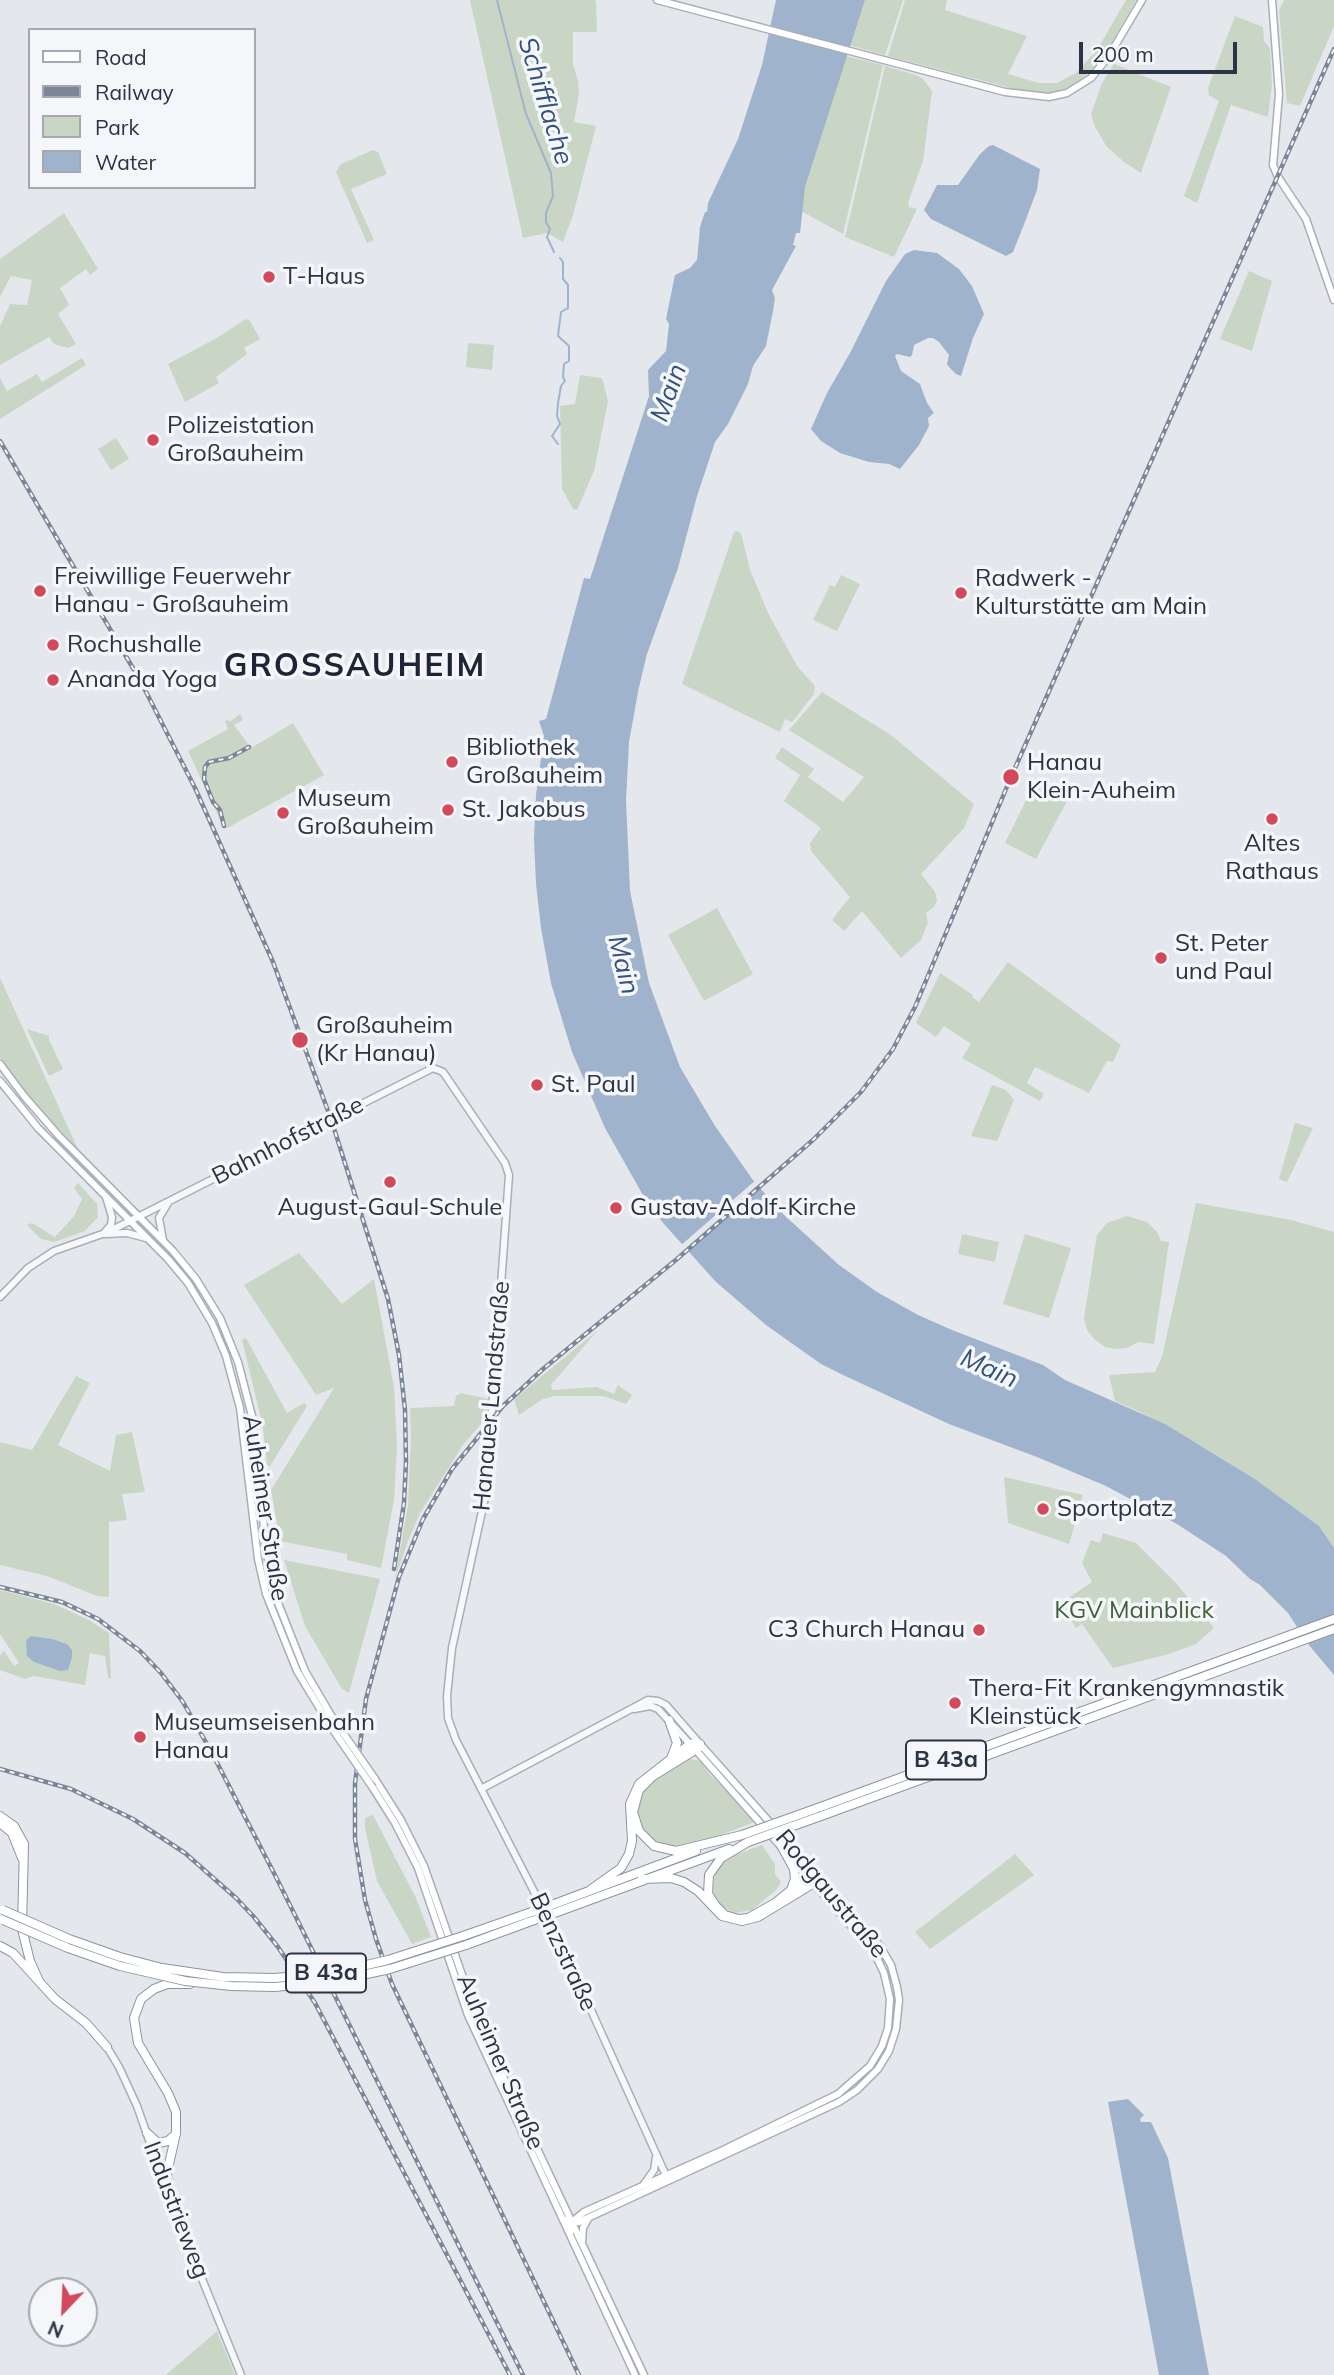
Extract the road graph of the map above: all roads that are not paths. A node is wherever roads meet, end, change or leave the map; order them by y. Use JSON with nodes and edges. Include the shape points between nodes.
{"nodes":[{"id":1,"x":657,"y":0,"type":"edge"},
{"id":2,"x":1142,"y":0,"type":"edge"},
{"id":3,"x":1272,"y":0,"type":"edge"},
{"id":4,"x":1334,"y":300,"type":"edge"},
{"id":5,"x":0,"y":1064,"type":"edge"},
{"id":6,"x":437,"y":1068,"type":"joint"},
{"id":7,"x":0,"y":1081,"type":"edge"},
{"id":8,"x":106,"y":1197,"type":"junction"},
{"id":9,"x":171,"y":1200,"type":"junction"},
{"id":10,"x":139,"y":1216,"type":"junction"},
{"id":11,"x":131,"y":1220,"type":"junction"},
{"id":12,"x":100,"y":1235,"type":"junction"},
{"id":13,"x":163,"y":1240,"type":"junction"},
{"id":14,"x":155,"y":1244,"type":"junction"},
{"id":15,"x":0,"y":1297,"type":"edge"},
{"id":16,"x":1334,"y":1619,"type":"edge"},
{"id":17,"x":1334,"y":1629,"type":"edge"},
{"id":18,"x":626,"y":1713,"type":"junction"},
{"id":19,"x":1078,"y":1716,"type":"junction"},
{"id":20,"x":669,"y":1720,"type":"junction"},
{"id":21,"x":1058,"y":1723,"type":"junction"},
{"id":22,"x":450,"y":1725,"type":"joint"},
{"id":23,"x":696,"y":1746,"type":"junction"},
{"id":24,"x":668,"y":1762,"type":"junction"},
{"id":25,"x":481,"y":1789,"type":"junction"},
{"id":26,"x":0,"y":1816,"type":"edge"},
{"id":27,"x":0,"y":1823,"type":"edge"},
{"id":28,"x":745,"y":1839,"type":"junction"},
{"id":29,"x":781,"y":1846,"type":"junction"},
{"id":30,"x":24,"y":1872,"type":"junction"},
{"id":31,"x":813,"y":1878,"type":"junction"},
{"id":32,"x":642,"y":1879,"type":"junction"},
{"id":33,"x":590,"y":1890,"type":"junction"},
{"id":34,"x":789,"y":1891,"type":"junction"},
{"id":35,"x":558,"y":1907,"type":"junction"},
{"id":36,"x":2,"y":1914,"type":"edge"},
{"id":37,"x":465,"y":1940,"type":"junction"},
{"id":38,"x":0,"y":1945,"type":"edge"},
{"id":39,"x":39,"y":1981,"type":"junction"},
{"id":40,"x":210,"y":1985,"type":"junction"},
{"id":41,"x":107,"y":2047,"type":"joint"},
{"id":42,"x":147,"y":2133,"type":"junction"},
{"id":43,"x":176,"y":2133,"type":"junction"},
{"id":44,"x":656,"y":2155,"type":"junction"},
{"id":45,"x":667,"y":2179,"type":"junction"},
{"id":46,"x":643,"y":2186,"type":"junction"},
{"id":47,"x":169,"y":2195,"type":"junction"},
{"id":48,"x":563,"y":2203,"type":"junction"},
{"id":49,"x":586,"y":2215,"type":"junction"},
{"id":50,"x":563,"y":2219,"type":"junction"},
{"id":51,"x":572,"y":2223,"type":"junction"},
{"id":52,"x":570,"y":2233,"type":"junction"},
{"id":53,"x":582,"y":2244,"type":"junction"},
{"id":54,"x":241,"y":2375,"type":"edge"},
{"id":55,"x":635,"y":2375,"type":"edge"},
{"id":56,"x":644,"y":2375,"type":"edge"}],
"edges":[{"from":1,"to":2,"type":"main road","via":[[1018,94],[1048,97],[1083,85],[1104,62]]},
{"from":3,"to":4,"type":"main road","via":[[1279,83],[1273,165],[1306,219]]},
{"from":5,"to":10,"type":"main road","name":"Auheimer Straße","via":[[50,1126]]},
{"from":6,"to":9,"type":"street","name":"Bahnhofstraße"},
{"from":6,"to":22,"type":"street","name":"Hanauer Landstraße","via":[[509,1175],[485,1503],[452,1648],[447,1703]]},
{"from":7,"to":8,"type":"main road","name":"Auheimer Straße","via":[[38,1128]]},
{"from":8,"to":11,"type":"main road","name":"Auheimer Straße"},
{"from":8,"to":12,"type":"street","via":[[112,1221]]},
{"from":9,"to":10,"type":"street","name":"Bahnhofstraße"},
{"from":9,"to":13,"type":"street","via":[[159,1218]]},
{"from":10,"to":11,"type":"street","name":"Bahnhofstraße"},
{"from":10,"to":13,"type":"main road","name":"Auheimer Straße"},
{"from":11,"to":12,"type":"street","name":"Bahnhofstraße"},
{"from":11,"to":14,"type":"main road","name":"Auheimer Straße"},
{"from":12,"to":14,"type":"street","via":[[133,1234]]},
{"from":12,"to":15,"type":"street","via":[[42,1258]]},
{"from":13,"to":48,"type":"main road","name":"Auheimer Straße","bridge":true,"via":[[206,1294],[239,1362],[252,1416],[267,1555],[278,1603],[305,1671],[401,1819],[424,1866],[482,2032]]},
{"from":14,"to":50,"type":"main road","name":"Auheimer Straße","bridge":true,"via":[[203,1307],[226,1356],[240,1408],[258,1559],[266,1594],[297,1671],[395,1823],[418,1868],[468,2015]]},
{"from":16,"to":19,"type":"highway","number":"B 43a"},
{"from":17,"to":19,"type":"highway","number":"B 43a"},
{"from":18,"to":20,"type":"street","name":"Rodgaustraße","via":[[650,1706]]},
{"from":18,"to":23,"type":"street","name":"Rodgaustraße","via":[[643,1702],[661,1702]]},
{"from":18,"to":25,"type":"street","name":"Rodgaustraße"},
{"from":19,"to":21,"type":"highway","number":"B 43a"},
{"from":20,"to":23,"type":"street","name":"Rodgaustraße"},
{"from":20,"to":24,"type":"highway","via":[[677,1743]]},
{"from":21,"to":28,"type":"highway","number":"B 43a","bridge":true,"via":[[815,1809]]},
{"from":21,"to":28,"type":"highway","number":"B 43a","bridge":true,"via":[[821,1816]]},
{"from":22,"to":25,"type":"street","name":"Benzstraße"},
{"from":23,"to":24,"type":"highway"},
{"from":23,"to":28,"type":"highway","via":[[642,1785],[634,1805],[639,1831],[654,1846],[668,1851]]},
{"from":23,"to":29,"type":"main road","name":"Rodgaustraße"},
{"from":23,"to":31,"type":"main road","name":"Rodgaustraße"},
{"from":24,"to":33,"type":"highway","via":[[643,1779],[633,1793],[631,1846],[624,1863]]},
{"from":25,"to":44,"type":"street","name":"Benzstraße","via":[[558,1938]]},
{"from":26,"to":30,"type":"highway","via":[[22,1838]]},
{"from":27,"to":30,"type":"highway","via":[[15,1838]]},
{"from":28,"to":32,"type":"highway","number":"B 43a"},
{"from":28,"to":33,"type":"highway","number":"B 43a"},
{"from":28,"to":34,"type":"highway","via":[[711,1871],[707,1887],[715,1905],[729,1917],[748,1918]]},
{"from":29,"to":31,"type":"main road","name":"Rodgaustraße"},
{"from":29,"to":34,"type":"highway","via":[[794,1869]]},
{"from":30,"to":39,"type":"highway","via":[[22,1929]]},
{"from":31,"to":32,"type":"highway","via":[[758,1917],[742,1921],[722,1916],[684,1882]]},
{"from":31,"to":34,"type":"highway"},
{"from":31,"to":45,"type":"main road","name":"Rodgaustraße","via":[[880,1946],[891,1965],[899,2010],[887,2054],[870,2078],[839,2102]]},
{"from":32,"to":35,"type":"highway","number":"B 43a"},
{"from":33,"to":35,"type":"highway","number":"B 43a"},
{"from":35,"to":37,"type":"highway","number":"B 43a","bridge":true},
{"from":36,"to":37,"type":"highway","number":"B 43a","bridge":true,"via":[[120,1957],[223,1977],[332,1973]]},
{"from":36,"to":40,"type":"highway","number":"B 43a","bridge":true,"via":[[68,1948],[120,1966]]},
{"from":37,"to":40,"type":"highway","number":"B 43a","bridge":true,"via":[[390,1969],[334,1981],[275,1987]]},
{"from":38,"to":39,"type":"highway"},
{"from":39,"to":41,"type":"highway"},
{"from":40,"to":43,"type":"highway","bridge":true,"via":[[167,1984],[141,1999],[136,2010],[138,2043],[172,2100]]},
{"from":41,"to":42,"type":"street","name":"Industrieweg"},
{"from":42,"to":43,"type":"highway","via":[[158,2143]]},
{"from":42,"to":47,"type":"street","name":"Industrieweg"},
{"from":43,"to":47,"type":"highway","via":[[167,2166]]},
{"from":44,"to":45,"type":"street","name":"Benzstraße"},
{"from":44,"to":46,"type":"street","via":[[652,2175]]},
{"from":45,"to":46,"type":"main road","name":"Rodgaustraße"},
{"from":45,"to":49,"type":"main road","name":"Rodgaustraße"},
{"from":46,"to":49,"type":"main road","name":"Rodgaustraße"},
{"from":47,"to":54,"type":"street","name":"Industrieweg"},
{"from":48,"to":49,"type":"main road"},
{"from":48,"to":51,"type":"main road","name":"Auheimer Straße"},
{"from":49,"to":51,"type":"main road","name":"Rodgaustraße"},
{"from":49,"to":53,"type":"main road"},
{"from":50,"to":51,"type":"main road"},
{"from":50,"to":52,"type":"main road","name":"Auheimer Straße"},
{"from":51,"to":52,"type":"main road"},
{"from":51,"to":53,"type":"main road","name":"Auheimer Straße"},
{"from":52,"to":55,"type":"main road","name":"Auheimer Straße"},
{"from":53,"to":56,"type":"main road","name":"Auheimer Straße"}]}
